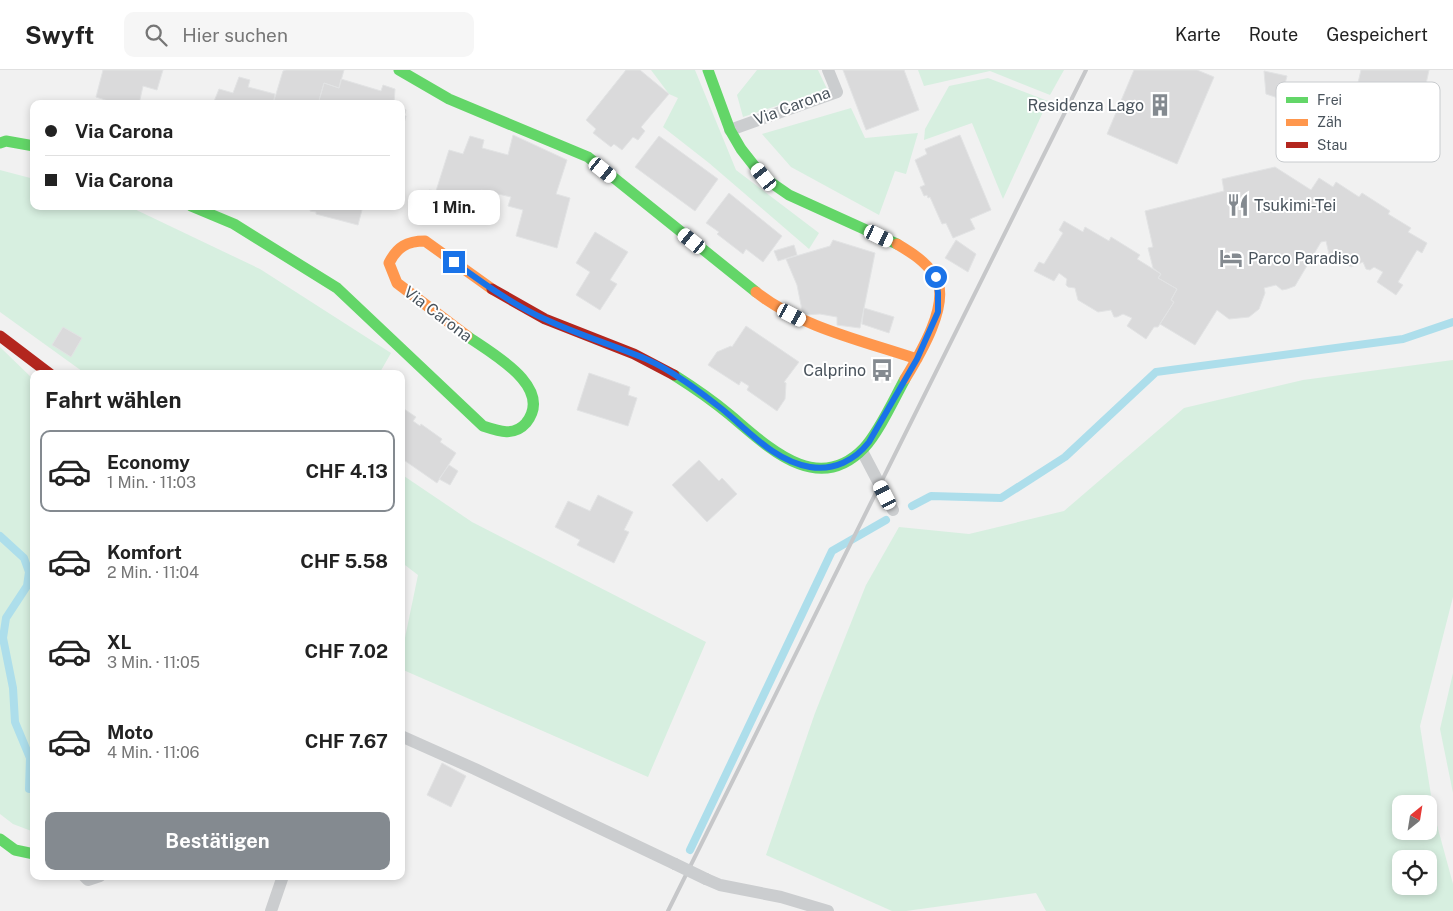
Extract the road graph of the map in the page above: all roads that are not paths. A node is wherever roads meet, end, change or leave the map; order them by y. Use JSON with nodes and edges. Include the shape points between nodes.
{"nodes":[{"id":1,"x":399,"y":70,"type":"edge"},
{"id":2,"x":708,"y":70,"type":"edge"},
{"id":3,"x":828,"y":70,"type":"edge"},
{"id":4,"x":730,"y":130,"type":"junction"},
{"id":5,"x":0,"y":143,"type":"edge"},
{"id":6,"x":30,"y":145,"type":"edge"},
{"id":7,"x":201,"y":210,"type":"edge"},
{"id":8,"x":0,"y":336,"type":"edge"},
{"id":9,"x":917,"y":359,"type":"junction"},
{"id":10,"x":45,"y":370,"type":"edge"},
{"id":11,"x":862,"y":451,"type":"junction"},
{"id":12,"x":893,"y":510,"type":"dead end"},
{"id":13,"x":405,"y":738,"type":"edge"},
{"id":14,"x":0,"y":839,"type":"edge"},
{"id":15,"x":30,"y":853,"type":"edge"},
{"id":16,"x":282,"y":880,"type":"edge"},
{"id":17,"x":271,"y":911,"type":"edge"},
{"id":18,"x":828,"y":911,"type":"edge"}],
"edges":[{"from":1,"to":9,"type":"street","via":[[449,99],[588,158],[767,301],[804,321]]},
{"from":2,"to":4,"type":"street","name":"Via Carona"},
{"from":3,"to":4,"type":"lane","name":"Via Carona","via":[[837,92]]},
{"from":4,"to":9,"type":"street","name":"Via Carona","via":[[764,177],[789,195],[920,257],[936,277],[938,312]]},
{"from":5,"to":6,"type":"street"},
{"from":7,"to":11,"type":"street","name":"Via Carona","via":[[234,224],[337,288],[483,426],[509,432],[518,429],[531,413],[533,394],[521,376],[397,282],[389,263],[397,249],[412,240],[424,241],[497,293],[546,320],[648,360],[679,378],[782,458],[825,468],[849,461]]},
{"from":8,"to":10,"type":"street"},
{"from":9,"to":11,"type":"street","name":"Via Carona"},
{"from":11,"to":12,"type":"lane"},
{"from":13,"to":18,"type":"lane","bridge":true,"via":[[720,885],[781,897]]},
{"from":14,"to":15,"type":"street","via":[[15,850]]},
{"from":16,"to":17,"type":"lane"}]}
